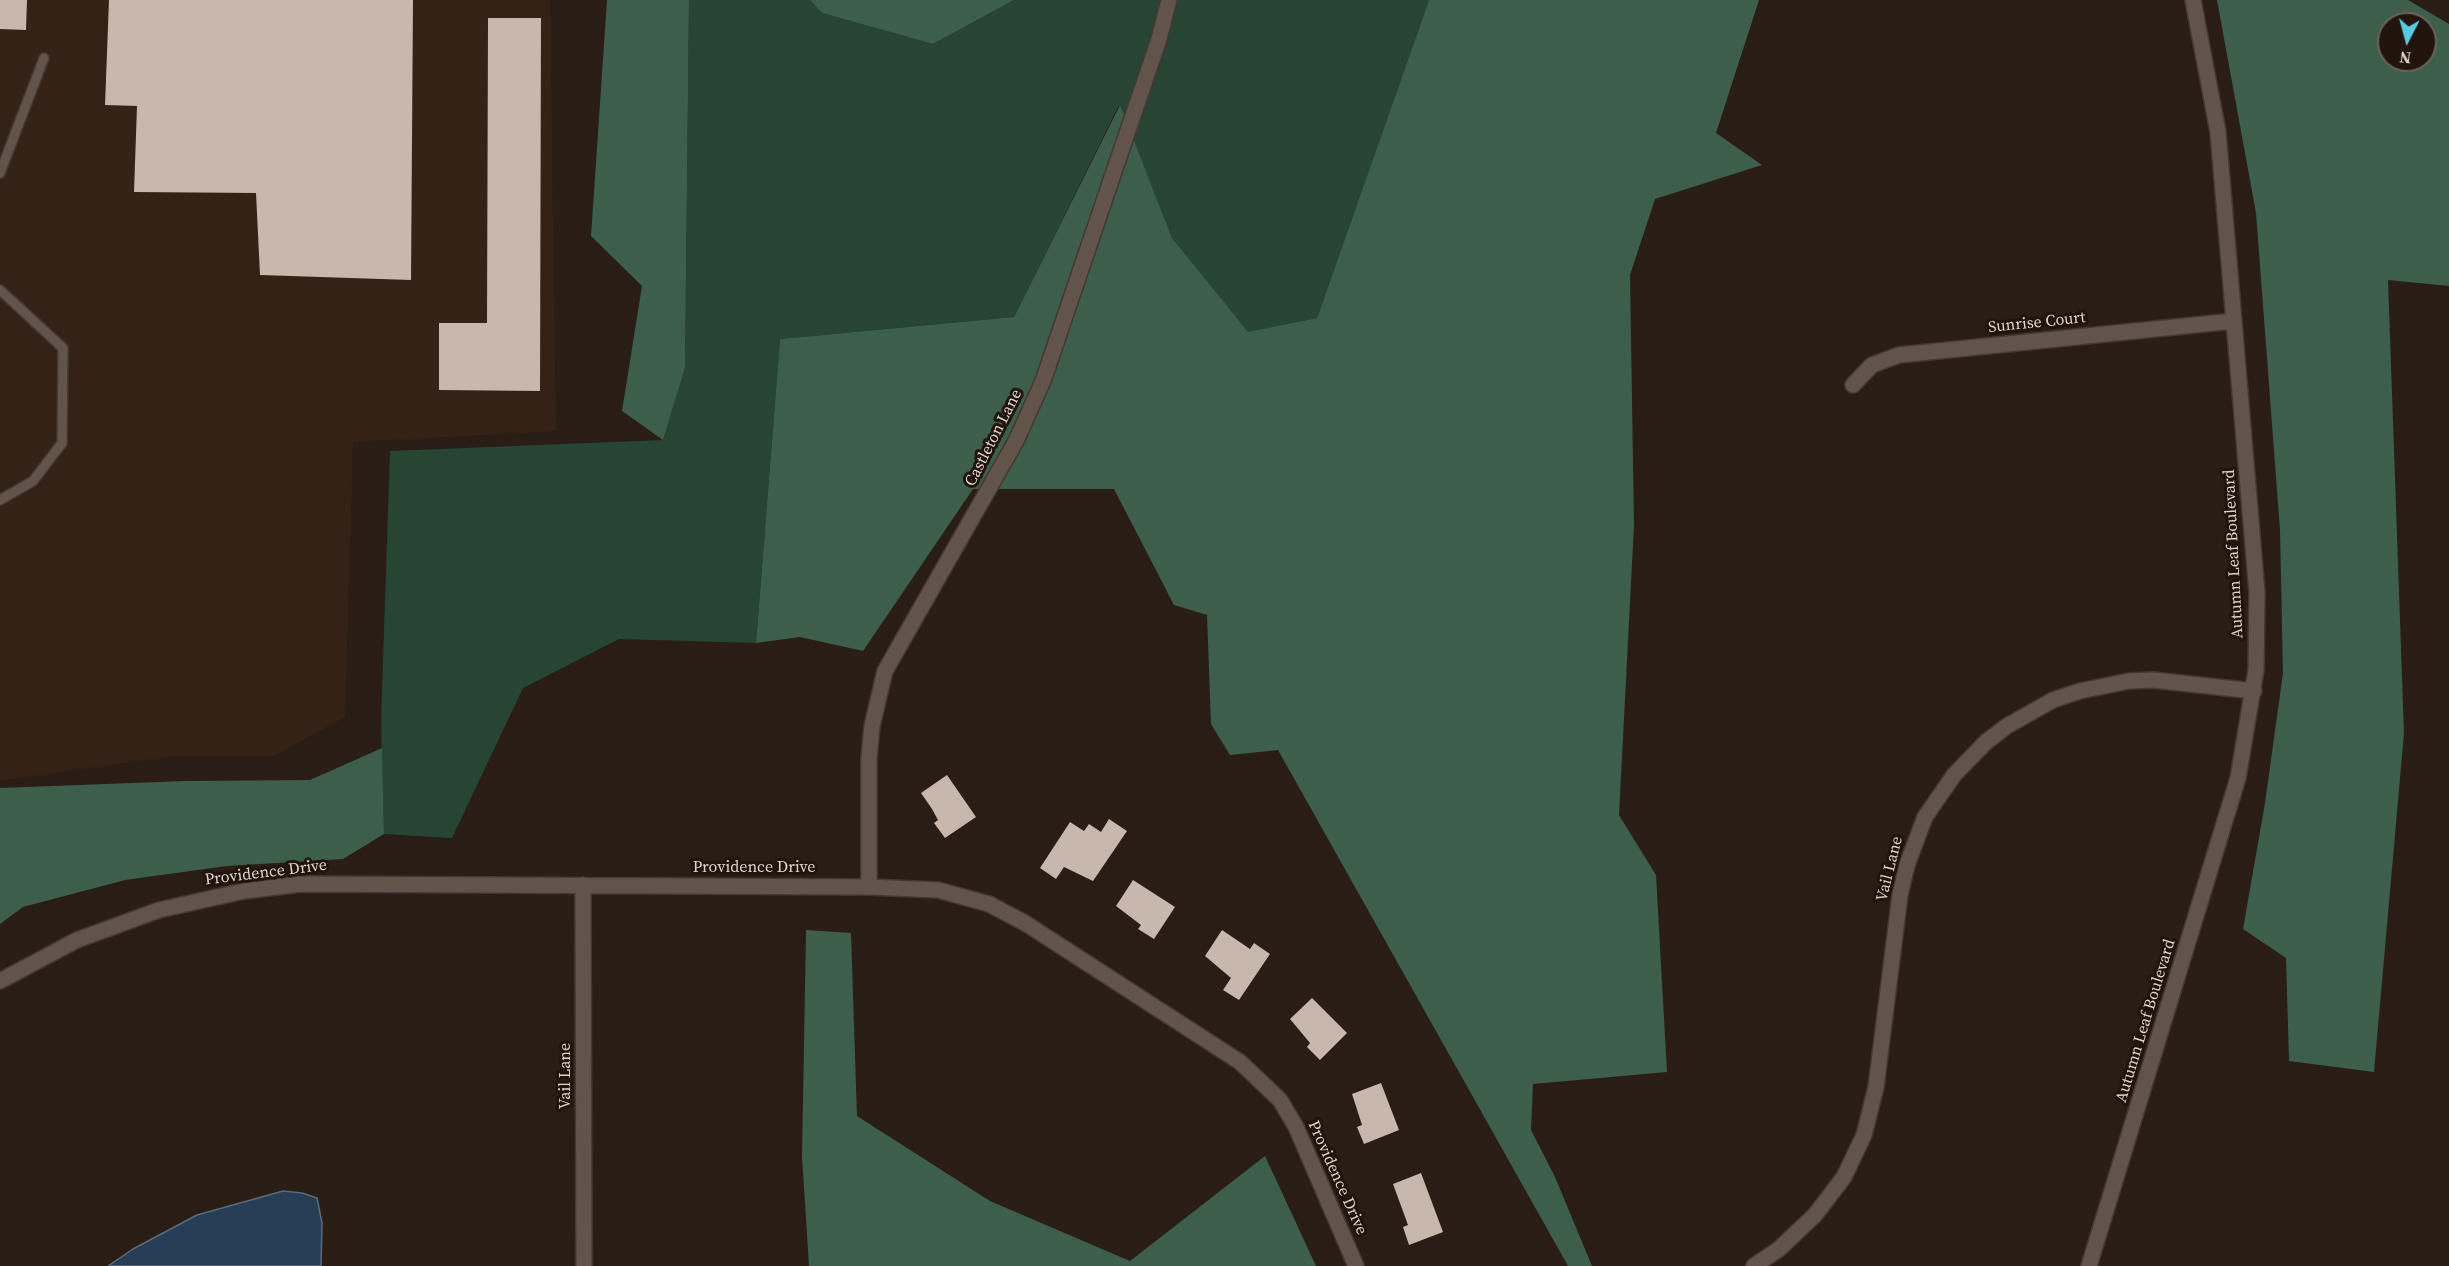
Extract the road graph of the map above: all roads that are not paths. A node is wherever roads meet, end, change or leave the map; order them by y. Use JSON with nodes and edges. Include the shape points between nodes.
{"nodes":[{"id":1,"x":1169,"y":0,"type":"edge"},
{"id":2,"x":2193,"y":0,"type":"edge"},
{"id":3,"x":44,"y":57,"type":"dead end"},
{"id":4,"x":0,"y":173,"type":"edge"},
{"id":5,"x":0,"y":290,"type":"edge"},
{"id":6,"x":2234,"y":321,"type":"junction"},
{"id":7,"x":1853,"y":385,"type":"dead end"},
{"id":8,"x":0,"y":500,"type":"edge"},
{"id":9,"x":2254,"y":691,"type":"junction"},
{"id":10,"x":583,"y":885,"type":"junction"},
{"id":11,"x":869,"y":887,"type":"junction"},
{"id":12,"x":0,"y":981,"type":"edge"},
{"id":13,"x":584,"y":1266,"type":"edge"},
{"id":14,"x":1356,"y":1266,"type":"edge"},
{"id":15,"x":1754,"y":1266,"type":"edge"},
{"id":16,"x":2089,"y":1266,"type":"edge"}],
"edges":[{"from":1,"to":11,"type":"street","name":"Castleton Lane","via":[[1043,381],[1016,441],[885,671],[869,758]]},
{"from":2,"to":6,"type":"street","name":"Autumn Leaf Boulevard","via":[[2218,132]]},
{"from":3,"to":4,"type":"lane"},
{"from":5,"to":8,"type":"lane","via":[[63,348],[62,443],[33,481]]},
{"from":6,"to":7,"type":"street","name":"Sunrise Court","via":[[1899,355],[1872,366]]},
{"from":6,"to":9,"type":"street","name":"Autumn Leaf Boulevard","via":[[2257,592]]},
{"from":9,"to":15,"type":"street","name":"Vail Lane","via":[[2153,680],[2080,691],[2053,700],[2007,726],[1954,775],[1925,817],[1907,865],[1876,1087],[1864,1135],[1844,1177],[1815,1215]]},
{"from":9,"to":16,"type":"street","name":"Autumn Leaf Boulevard","via":[[2238,778]]},
{"from":10,"to":11,"type":"street","name":"Providence Drive"},
{"from":10,"to":12,"type":"street","name":"Providence Drive","via":[[354,883],[244,891],[122,922],[69,944]]},
{"from":10,"to":13,"type":"street","name":"Vail Lane"},
{"from":11,"to":14,"type":"street","name":"Providence Drive","via":[[938,890],[989,904],[1025,923],[1240,1062],[1280,1100],[1296,1127]]}]}
